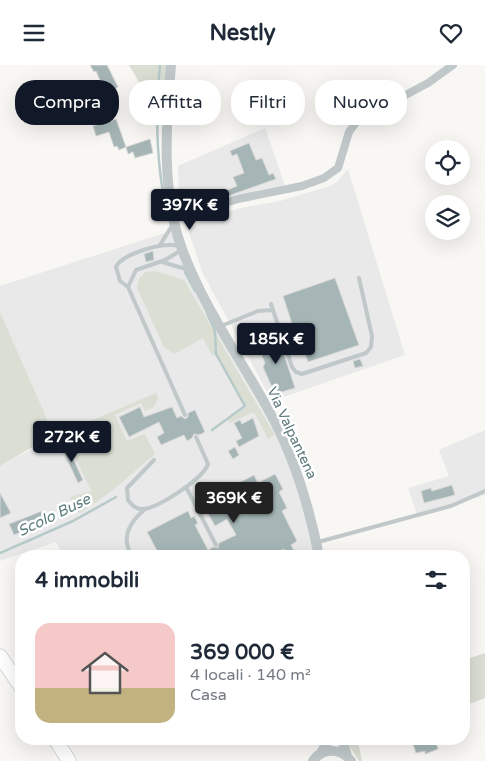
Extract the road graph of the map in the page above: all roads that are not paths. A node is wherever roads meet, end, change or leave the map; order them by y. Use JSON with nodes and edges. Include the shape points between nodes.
{"nodes":[{"id":1,"x":171,"y":65,"type":"edge"},
{"id":2,"x":454,"y":65,"type":"edge"},
{"id":3,"x":174,"y":219,"type":"junction"},
{"id":4,"x":160,"y":245,"type":"junction"},
{"id":5,"x":182,"y":249,"type":"junction"},
{"id":6,"x":160,"y":262,"type":"junction"},
{"id":7,"x":194,"y":275,"type":"junction"},
{"id":8,"x":359,"y":278,"type":"dead end"},
{"id":9,"x":128,"y":287,"type":"junction"},
{"id":10,"x":271,"y":304,"type":"dead end"},
{"id":11,"x":273,"y":311,"type":"junction"},
{"id":12,"x":221,"y":327,"type":"junction"},
{"id":13,"x":185,"y":415,"type":"dead end"},
{"id":14,"x":196,"y":437,"type":"dead end"},
{"id":15,"x":154,"y":460,"type":"dead end"},
{"id":16,"x":186,"y":487,"type":"junction"},
{"id":17,"x":485,"y":491,"type":"edge"},
{"id":18,"x":146,"y":509,"type":"junction"},
{"id":19,"x":316,"y":543,"type":"junction"},
{"id":20,"x":216,"y":545,"type":"dead end"},
{"id":21,"x":130,"y":550,"type":"edge"},
{"id":22,"x":318,"y":550,"type":"edge"},
{"id":23,"x":0,"y":656,"type":"edge"},
{"id":24,"x":15,"y":678,"type":"edge"},
{"id":25,"x":59,"y":745,"type":"edge"},
{"id":26,"x":326,"y":745,"type":"edge"},
{"id":27,"x":344,"y":745,"type":"edge"},
{"id":28,"x":321,"y":753,"type":"junction"},
{"id":29,"x":349,"y":759,"type":"edge"},
{"id":30,"x":69,"y":761,"type":"edge"},
{"id":31,"x":313,"y":761,"type":"edge"}],
"edges":[{"from":1,"to":3,"type":"street","name":"Via Valpantena","via":[[167,145]]},
{"from":2,"to":3,"type":"street","via":[[428,83],[363,116],[352,126],[338,168],[324,178]]},
{"from":3,"to":4,"type":"lane"},
{"from":3,"to":5,"type":"street","name":"Via Valpantena"},
{"from":4,"to":5,"type":"lane","via":[[176,245]]},
{"from":4,"to":9,"type":"lane","via":[[118,263],[120,281]]},
{"from":5,"to":6,"type":"lane","via":[[177,255]]},
{"from":5,"to":7,"type":"street","name":"Via Valpantena"},
{"from":6,"to":7,"type":"lane","via":[[175,265]]},
{"from":6,"to":9,"type":"lane","via":[[136,270]]},
{"from":7,"to":12,"type":"street","name":"Via Valpantena"},
{"from":8,"to":11,"type":"lane","via":[[372,335],[371,347],[366,353],[302,374],[296,372]]},
{"from":9,"to":13,"type":"lane"},
{"from":10,"to":11,"type":"lane"},
{"from":11,"to":12,"type":"lane","via":[[258,311]]},
{"from":12,"to":19,"type":"street","name":"Via Valpantena","via":[[271,415],[297,470]]},
{"from":14,"to":16,"type":"lane","via":[[208,464],[205,472]]},
{"from":15,"to":18,"type":"lane","via":[[127,488],[126,495],[132,505]]},
{"from":16,"to":18,"type":"lane"},
{"from":16,"to":20,"type":"lane"},
{"from":17,"to":19,"type":"lane","via":[[451,506]]},
{"from":18,"to":21,"type":"lane","via":[[128,527]]},
{"from":19,"to":22,"type":"street","name":"Via Valpantena"},
{"from":23,"to":24,"type":"highway"},
{"from":25,"to":30,"type":"highway"},
{"from":26,"to":28,"type":"street"},
{"from":27,"to":29,"type":"street"},
{"from":28,"to":29,"type":"street","via":[[335,751]]},
{"from":28,"to":31,"type":"street"}]}
